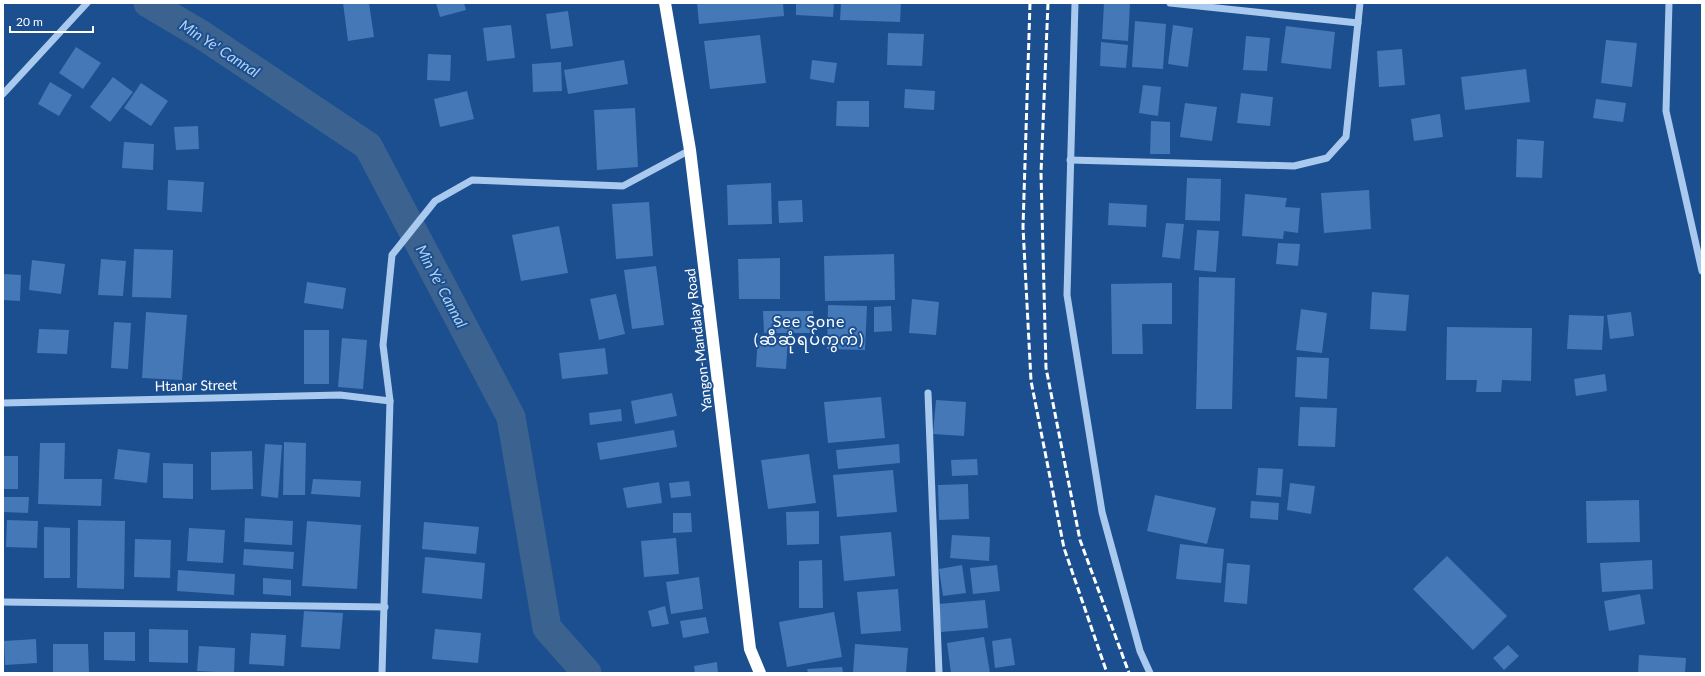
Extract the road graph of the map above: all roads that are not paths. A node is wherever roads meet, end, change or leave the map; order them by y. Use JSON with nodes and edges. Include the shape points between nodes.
{"nodes":[{"id":1,"x":87,"y":3,"type":"edge"},
{"id":2,"x":665,"y":3,"type":"edge"},
{"id":3,"x":1075,"y":3,"type":"edge"},
{"id":4,"x":1170,"y":3,"type":"edge"},
{"id":5,"x":1360,"y":3,"type":"edge"},
{"id":6,"x":1669,"y":3,"type":"edge"},
{"id":7,"x":1358,"y":23,"type":"junction"},
{"id":8,"x":3,"y":94,"type":"edge"},
{"id":9,"x":690,"y":150,"type":"junction"},
{"id":10,"x":1070,"y":160,"type":"junction"},
{"id":11,"x":1702,"y":271,"type":"edge"},
{"id":12,"x":928,"y":393,"type":"dead end"},
{"id":13,"x":390,"y":401,"type":"junction"},
{"id":14,"x":3,"y":403,"type":"edge"},
{"id":15,"x":3,"y":602,"type":"edge"},
{"id":16,"x":385,"y":607,"type":"junction"},
{"id":17,"x":382,"y":673,"type":"edge"},
{"id":18,"x":760,"y":673,"type":"edge"},
{"id":19,"x":939,"y":673,"type":"edge"},
{"id":20,"x":1150,"y":673,"type":"edge"}],
"edges":[{"from":1,"to":8,"type":"street"},
{"from":2,"to":9,"type":"highway","name":"Yangon-Mandalay Road"},
{"from":3,"to":10,"type":"street"},
{"from":4,"to":7,"type":"street"},
{"from":5,"to":7,"type":"street"},
{"from":6,"to":11,"type":"street","via":[[1666,111]]},
{"from":7,"to":10,"type":"street","via":[[1346,137],[1327,158],[1294,166]]},
{"from":9,"to":13,"type":"street","via":[[623,186],[472,180],[435,201],[392,255],[383,345]]},
{"from":9,"to":18,"type":"highway","name":"Yangon-Mandalay Road","via":[[750,648]]},
{"from":10,"to":20,"type":"street","via":[[1067,295],[1102,512],[1140,651]]},
{"from":12,"to":19,"type":"street"},
{"from":13,"to":14,"type":"street","name":"Htanar Street","via":[[340,395]]},
{"from":13,"to":16,"type":"street"},
{"from":15,"to":16,"type":"street"},
{"from":16,"to":17,"type":"street"}]}
